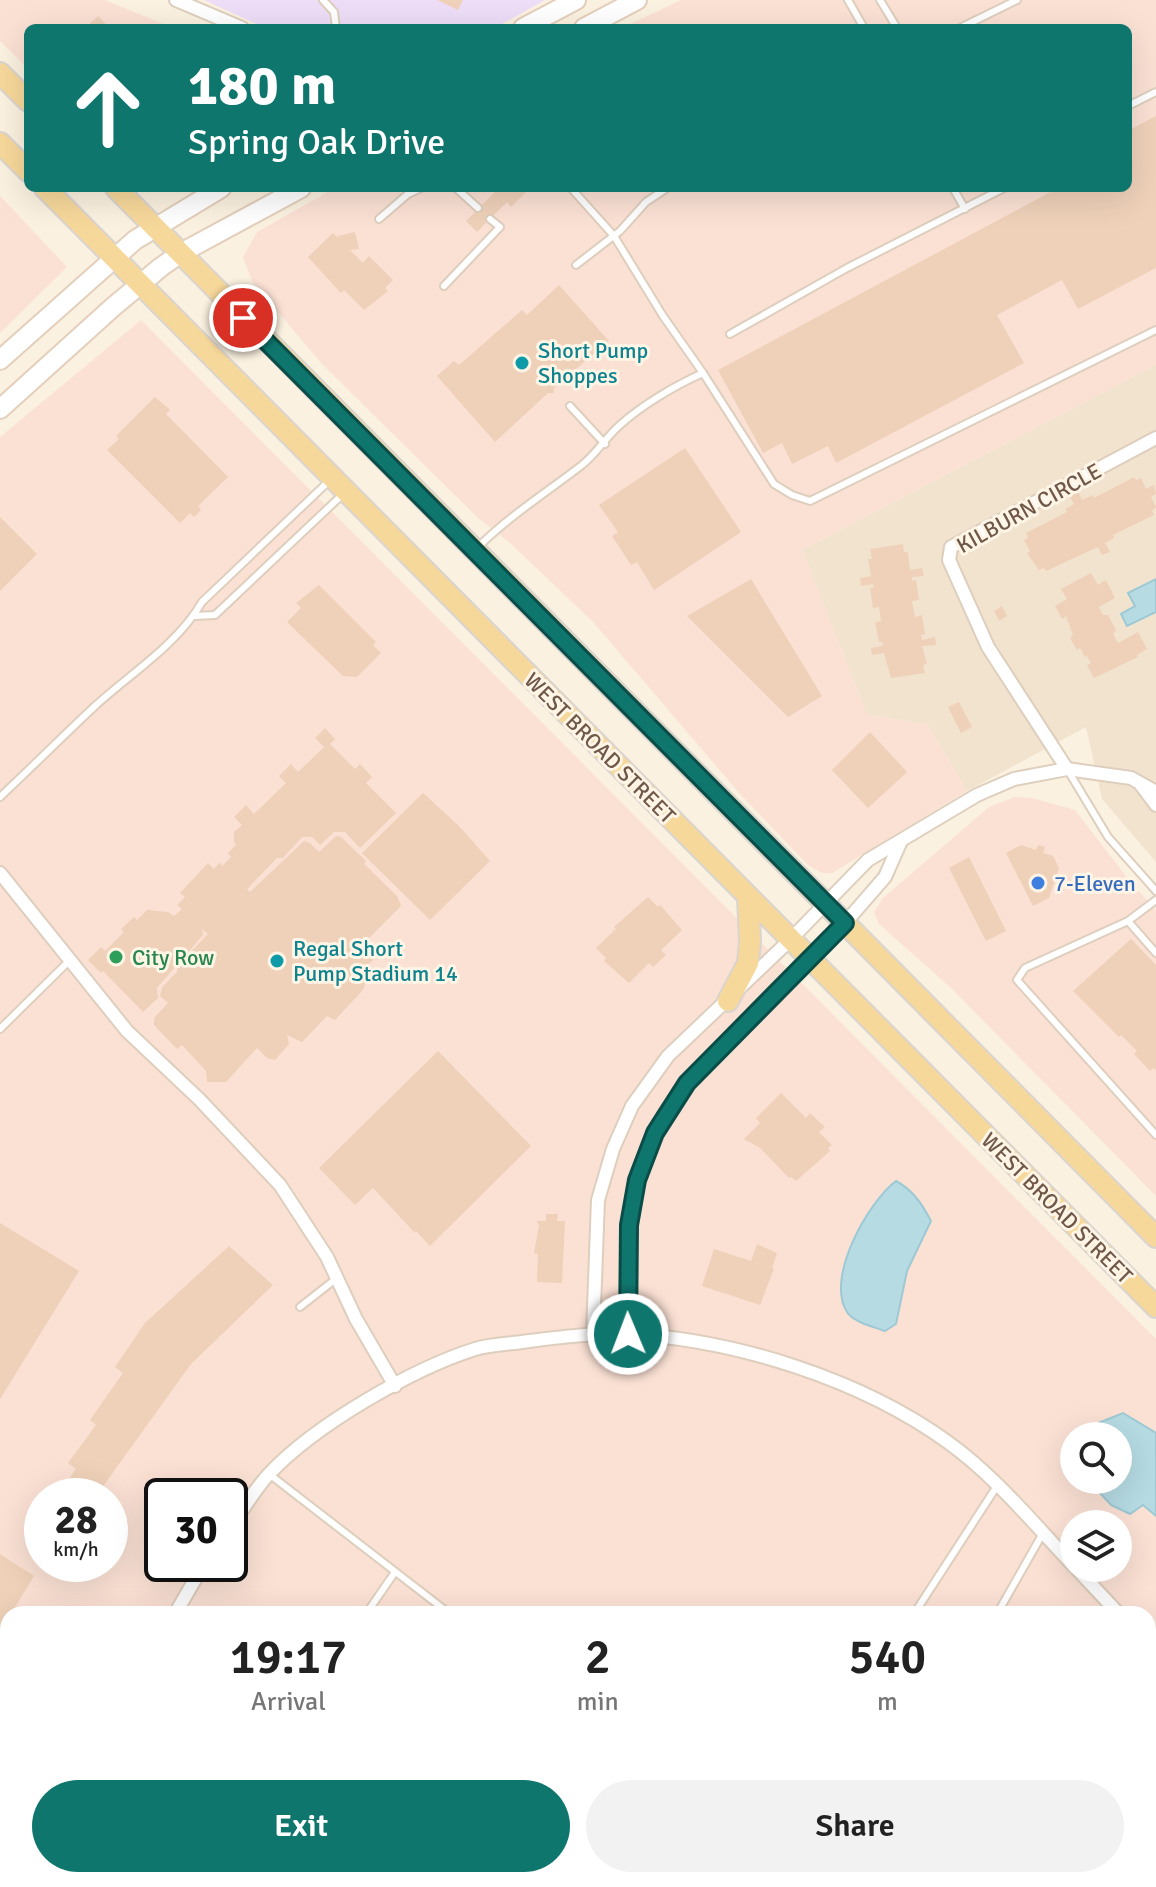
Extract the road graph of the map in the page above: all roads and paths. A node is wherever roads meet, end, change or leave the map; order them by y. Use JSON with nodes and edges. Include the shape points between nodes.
{"nodes":[{"id":1,"x":176,"y":0,"type":"edge"},
{"id":2,"x":323,"y":0,"type":"edge"},
{"id":3,"x":576,"y":0,"type":"edge"},
{"id":4,"x":637,"y":0,"type":"edge"},
{"id":5,"x":848,"y":0,"type":"edge"},
{"id":6,"x":880,"y":0,"type":"edge"},
{"id":7,"x":1017,"y":0,"type":"edge"},
{"id":8,"x":233,"y":24,"type":"edge"},
{"id":9,"x":336,"y":24,"type":"edge"},
{"id":10,"x":531,"y":24,"type":"edge"},
{"id":11,"x":592,"y":24,"type":"edge"},
{"id":12,"x":862,"y":24,"type":"edge"},
{"id":13,"x":895,"y":24,"type":"edge"},
{"id":14,"x":968,"y":24,"type":"edge"},
{"id":15,"x":0,"y":73,"type":"edge"},
{"id":16,"x":1156,"y":92,"type":"edge"},
{"id":17,"x":24,"y":97,"type":"edge"},
{"id":18,"x":1132,"y":104,"type":"edge"},
{"id":19,"x":0,"y":143,"type":"edge"},
{"id":20,"x":24,"y":167,"type":"edge"},
{"id":21,"x":49,"y":192,"type":"edge"},
{"id":22,"x":120,"y":192,"type":"edge"},
{"id":23,"x":214,"y":192,"type":"edge"},
{"id":24,"x":294,"y":192,"type":"edge"},
{"id":25,"x":412,"y":192,"type":"edge"},
{"id":26,"x":460,"y":192,"type":"edge"},
{"id":27,"x":575,"y":192,"type":"edge"},
{"id":28,"x":661,"y":192,"type":"edge"},
{"id":29,"x":955,"y":192,"type":"edge"},
{"id":30,"x":988,"y":192,"type":"edge"},
{"id":31,"x":478,"y":208,"type":"dead end"},
{"id":32,"x":965,"y":209,"type":"junction"},
{"id":33,"x":379,"y":219,"type":"dead end"},
{"id":34,"x":490,"y":219,"type":"dead end"},
{"id":35,"x":154,"y":226,"type":"junction"},
{"id":36,"x":614,"y":236,"type":"junction"},
{"id":37,"x":181,"y":253,"type":"junction"},
{"id":38,"x":114,"y":257,"type":"junction"},
{"id":39,"x":576,"y":265,"type":"dead end"},
{"id":40,"x":140,"y":283,"type":"junction"},
{"id":41,"x":444,"y":286,"type":"dead end"},
{"id":42,"x":1156,"y":330,"type":"edge"},
{"id":43,"x":730,"y":334,"type":"dead end"},
{"id":44,"x":0,"y":360,"type":"edge"},
{"id":45,"x":703,"y":373,"type":"junction"},
{"id":46,"x":570,"y":406,"type":"dead end"},
{"id":47,"x":0,"y":409,"type":"edge"},
{"id":48,"x":1156,"y":438,"type":"edge"},
{"id":49,"x":605,"y":444,"type":"junction"},
{"id":50,"x":339,"y":485,"type":"junction"},
{"id":51,"x":474,"y":551,"type":"junction"},
{"id":52,"x":194,"y":616,"type":"junction"},
{"id":53,"x":1067,"y":769,"type":"junction"},
{"id":54,"x":1139,"y":782,"type":"junction"},
{"id":55,"x":1156,"y":792,"type":"edge"},
{"id":56,"x":0,"y":797,"type":"edge"},
{"id":57,"x":1156,"y":805,"type":"edge"},
{"id":58,"x":901,"y":841,"type":"junction"},
{"id":59,"x":0,"y":873,"type":"edge"},
{"id":60,"x":1156,"y":891,"type":"edge"},
{"id":61,"x":748,"y":898,"type":"junction"},
{"id":62,"x":1156,"y":900,"type":"edge"},
{"id":63,"x":826,"y":904,"type":"junction"},
{"id":64,"x":1128,"y":921,"type":"junction"},
{"id":65,"x":845,"y":923,"type":"junction"},
{"id":66,"x":790,"y":940,"type":"junction"},
{"id":67,"x":1156,"y":953,"type":"edge"},
{"id":68,"x":71,"y":959,"type":"junction"},
{"id":69,"x":809,"y":959,"type":"junction"},
{"id":70,"x":728,"y":1001,"type":"junction"},
{"id":71,"x":0,"y":1029,"type":"edge"},
{"id":72,"x":1156,"y":1135,"type":"edge"},
{"id":73,"x":1156,"y":1237,"type":"edge"},
{"id":74,"x":337,"y":1278,"type":"junction"},
{"id":75,"x":300,"y":1307,"type":"dead end"},
{"id":76,"x":1156,"y":1307,"type":"edge"},
{"id":77,"x":593,"y":1334,"type":"junction"},
{"id":78,"x":628,"y":1334,"type":"junction"},
{"id":79,"x":395,"y":1386,"type":"junction"},
{"id":80,"x":269,"y":1474,"type":"junction"},
{"id":81,"x":998,"y":1486,"type":"junction"},
{"id":82,"x":248,"y":1503,"type":"edge"},
{"id":83,"x":1043,"y":1533,"type":"junction"},
{"id":84,"x":1060,"y":1551,"type":"edge"},
{"id":85,"x":395,"y":1572,"type":"junction"},
{"id":86,"x":194,"y":1582,"type":"edge"},
{"id":87,"x":1089,"y":1582,"type":"edge"},
{"id":88,"x":180,"y":1606,"type":"edge"},
{"id":89,"x":372,"y":1606,"type":"edge"},
{"id":90,"x":440,"y":1606,"type":"edge"},
{"id":91,"x":919,"y":1606,"type":"edge"},
{"id":92,"x":1002,"y":1606,"type":"edge"},
{"id":93,"x":1112,"y":1606,"type":"edge"}],
"edges":[{"from":1,"to":8,"type":"street"},
{"from":2,"to":9,"type":"lane","via":[[334,12]]},
{"from":3,"to":10,"type":"main road"},
{"from":4,"to":11,"type":"main road"},
{"from":5,"to":12,"type":"lane"},
{"from":6,"to":13,"type":"lane"},
{"from":7,"to":14,"type":"lane"},
{"from":15,"to":17,"type":"main road"},
{"from":16,"to":18,"type":"lane"},
{"from":19,"to":20,"type":"main road"},
{"from":21,"to":38,"type":"main road","name":"WEST BROAD STREET"},
{"from":22,"to":35,"type":"main road"},
{"from":23,"to":35,"type":"main road"},
{"from":24,"to":37,"type":"main road"},
{"from":25,"to":33,"type":"lane"},
{"from":26,"to":31,"type":"lane"},
{"from":27,"to":36,"type":"lane"},
{"from":28,"to":36,"type":"lane"},
{"from":29,"to":32,"type":"lane"},
{"from":30,"to":32,"type":"lane"},
{"from":32,"to":43,"type":"lane"},
{"from":34,"to":41,"type":"lane","via":[[500,227]]},
{"from":35,"to":37,"type":"main road"},
{"from":35,"to":38,"type":"main road"},
{"from":36,"to":39,"type":"lane"},
{"from":36,"to":45,"type":"lane"},
{"from":37,"to":40,"type":"main road"},
{"from":37,"to":51,"type":"main road"},
{"from":38,"to":40,"type":"main road","name":"WEST BROAD STREET"},
{"from":38,"to":44,"type":"main road"},
{"from":40,"to":47,"type":"main road"},
{"from":40,"to":50,"type":"main road","name":"WEST BROAD STREET"},
{"from":42,"to":45,"type":"lane","via":[[810,501],[774,484]]},
{"from":45,"to":49,"type":"lane","via":[[620,425]]},
{"from":46,"to":49,"type":"lane"},
{"from":48,"to":53,"type":"street","name":"KILBURN CIRCLE","via":[[951,547],[949,560],[988,647]]},
{"from":49,"to":51,"type":"lane"},
{"from":50,"to":52,"type":"lane","via":[[202,602]]},
{"from":50,"to":52,"type":"lane","via":[[215,615]]},
{"from":50,"to":61,"type":"main road","name":"WEST BROAD STREET"},
{"from":51,"to":63,"type":"main road"},
{"from":52,"to":56,"type":"lane"},
{"from":53,"to":54,"type":"street"},
{"from":53,"to":58,"type":"street","via":[[994,786]]},
{"from":53,"to":60,"type":"lane","via":[[1108,837]]},
{"from":54,"to":55,"type":"street"},
{"from":54,"to":57,"type":"street"},
{"from":58,"to":63,"type":"street","via":[[868,860]]},
{"from":58,"to":65,"type":"street","via":[[885,877]]},
{"from":59,"to":68,"type":"street"},
{"from":61,"to":66,"type":"main road","name":"WEST BROAD STREET"},
{"from":61,"to":70,"type":"main road","via":[[748,963]]},
{"from":62,"to":64,"type":"lane"},
{"from":63,"to":65,"type":"main road"},
{"from":63,"to":66,"type":"street"},
{"from":64,"to":67,"type":"lane"},
{"from":64,"to":72,"type":"lane","via":[[1025,968],[1017,980]]},
{"from":65,"to":69,"type":"street"},
{"from":65,"to":73,"type":"main road"},
{"from":66,"to":69,"type":"main road","name":"WEST BROAD STREET"},
{"from":66,"to":70,"type":"street"},
{"from":68,"to":71,"type":"lane"},
{"from":68,"to":74,"type":"street","via":[[127,1031],[280,1185]]},
{"from":69,"to":76,"type":"main road","name":"WEST BROAD STREET"},
{"from":69,"to":78,"type":"street","via":[[687,1083],[655,1133],[637,1180],[629,1225]]},
{"from":70,"to":77,"type":"street","via":[[668,1056],[621,1126],[598,1200]]},
{"from":74,"to":75,"type":"lane"},
{"from":74,"to":79,"type":"street"},
{"from":77,"to":78,"type":"street"},
{"from":77,"to":79,"type":"street","via":[[477,1349]]},
{"from":78,"to":81,"type":"street","via":[[727,1348],[849,1388],[949,1443]]},
{"from":79,"to":80,"type":"street","via":[[333,1422]]},
{"from":80,"to":82,"type":"street"},
{"from":80,"to":85,"type":"lane"},
{"from":81,"to":83,"type":"street"},
{"from":81,"to":91,"type":"lane"},
{"from":83,"to":84,"type":"street"},
{"from":83,"to":92,"type":"lane"},
{"from":85,"to":89,"type":"lane"},
{"from":85,"to":90,"type":"lane"},
{"from":86,"to":88,"type":"street"},
{"from":87,"to":93,"type":"street"}]}
